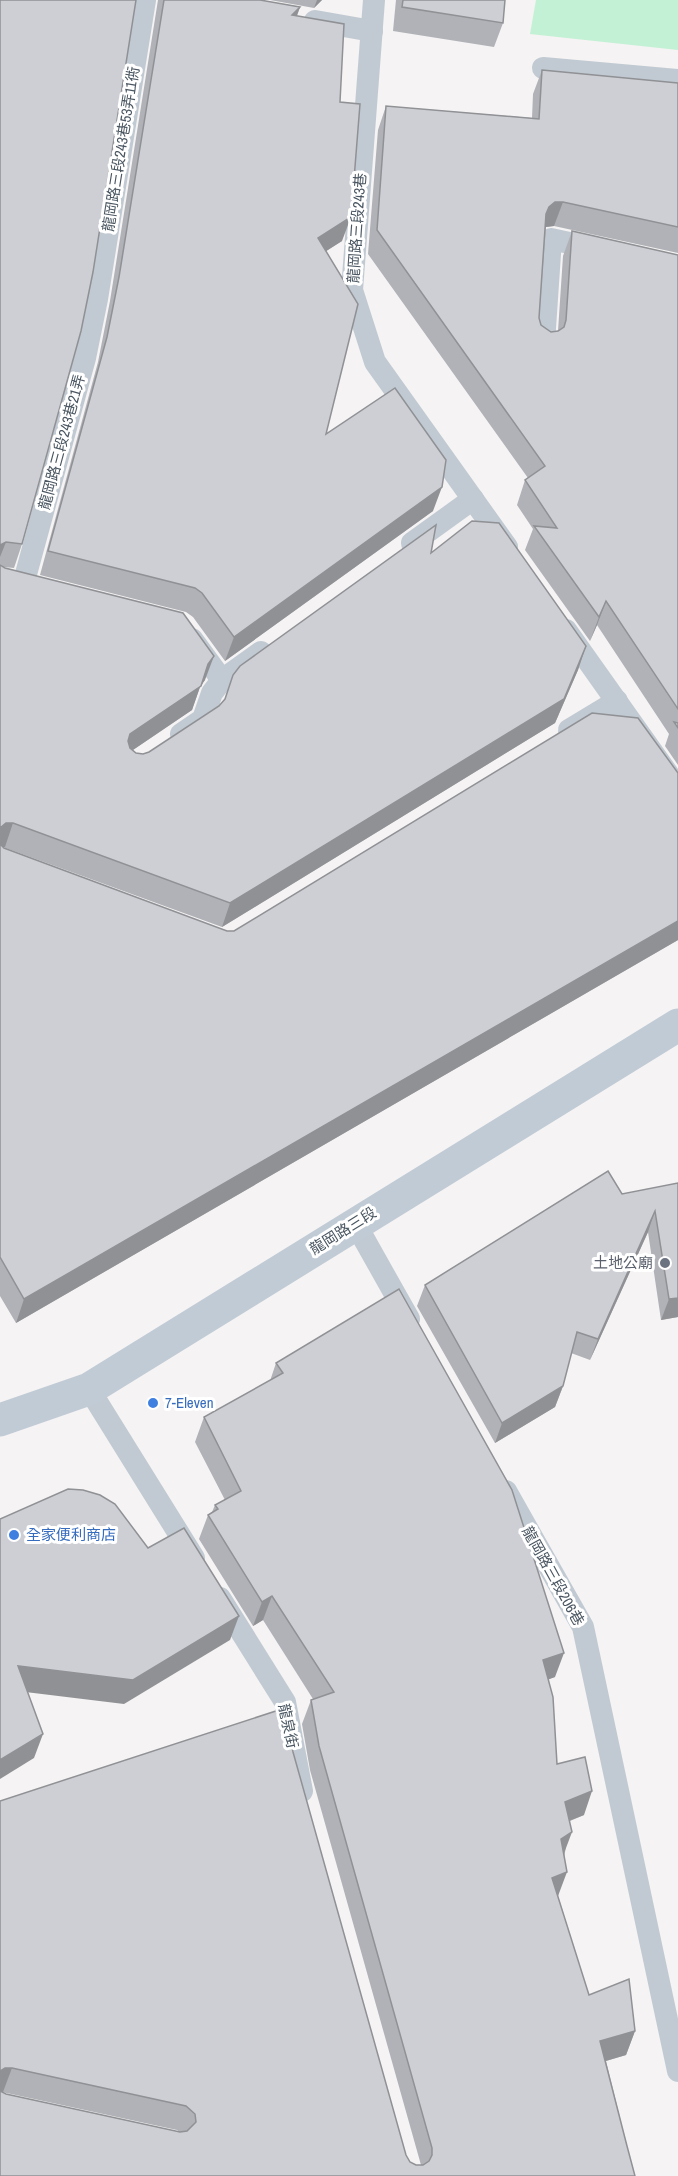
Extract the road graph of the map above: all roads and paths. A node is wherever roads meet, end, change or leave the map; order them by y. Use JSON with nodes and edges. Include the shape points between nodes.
{"nodes":[{"id":1,"x":145,"y":0,"type":"edge"},
{"id":2,"x":374,"y":0,"type":"edge"},
{"id":3,"x":292,"y":17,"type":"edge"},
{"id":4,"x":372,"y":31,"type":"junction"},
{"id":5,"x":543,"y":68,"type":"edge"},
{"id":6,"x":678,"y":80,"type":"edge"},
{"id":7,"x":620,"y":254,"type":"edge"},
{"id":8,"x":97,"y":299,"type":"joint"},
{"id":9,"x":544,"y":343,"type":"edge"},
{"id":10,"x":473,"y":499,"type":"junction"},
{"id":11,"x":396,"y":555,"type":"edge"},
{"id":12,"x":521,"y":566,"type":"edge"},
{"id":13,"x":0,"y":579,"type":"edge"},
{"id":14,"x":23,"y":585,"type":"junction"},
{"id":15,"x":46,"y":591,"type":"edge"},
{"id":16,"x":555,"y":614,"type":"edge"},
{"id":17,"x":182,"y":625,"type":"edge"},
{"id":18,"x":280,"y":638,"type":"edge"},
{"id":19,"x":222,"y":680,"type":"junction"},
{"id":20,"x":617,"y":700,"type":"junction"},
{"id":21,"x":546,"y":744,"type":"edge"},
{"id":22,"x":163,"y":745,"type":"edge"},
{"id":23,"x":678,"y":788,"type":"edge"},
{"id":24,"x":678,"y":1025,"type":"edge"},
{"id":25,"x":355,"y":1223,"type":"junction"},
{"id":26,"x":419,"y":1337,"type":"edge"},
{"id":27,"x":89,"y":1389,"type":"junction"},
{"id":28,"x":0,"y":1420,"type":"edge"},
{"id":29,"x":495,"y":1472,"type":"edge"},
{"id":30,"x":307,"y":1807,"type":"edge"},
{"id":31,"x":678,"y":2071,"type":"edge"}],
"edges":[{"from":1,"to":8,"type":"lane","name":"龍岡路三段243巷53弄11衖"},
{"from":2,"to":4,"type":"lane","name":"龍岡路三段243巷"},
{"from":3,"to":4,"type":"lane"},
{"from":4,"to":10,"type":"lane","name":"龍岡路三段243巷","via":[[352,290],[375,362]]},
{"from":5,"to":6,"type":"lane"},
{"from":7,"to":9,"type":"lane","via":[[551,239]]},
{"from":8,"to":14,"type":"lane","name":"龍岡路三段243巷21弄","via":[[85,358]]},
{"from":10,"to":11,"type":"lane"},
{"from":10,"to":12,"type":"lane","name":"龍岡路三段243巷"},
{"from":13,"to":14,"type":"lane"},
{"from":14,"to":15,"type":"lane"},
{"from":16,"to":20,"type":"lane"},
{"from":17,"to":19,"type":"lane"},
{"from":18,"to":19,"type":"lane"},
{"from":19,"to":22,"type":"lane","via":[[212,693],[203,719]]},
{"from":20,"to":21,"type":"lane"},
{"from":20,"to":23,"type":"lane"},
{"from":24,"to":25,"type":"main road","name":"龍岡路三段"},
{"from":25,"to":26,"type":"lane"},
{"from":25,"to":27,"type":"main road","name":"龍岡路三段"},
{"from":27,"to":28,"type":"main road","name":"龍岡路三段"},
{"from":27,"to":30,"type":"lane","name":"龍泉街","via":[[285,1702]]},
{"from":29,"to":31,"type":"lane","name":"龍岡路三段206巷","via":[[583,1627]]}]}
